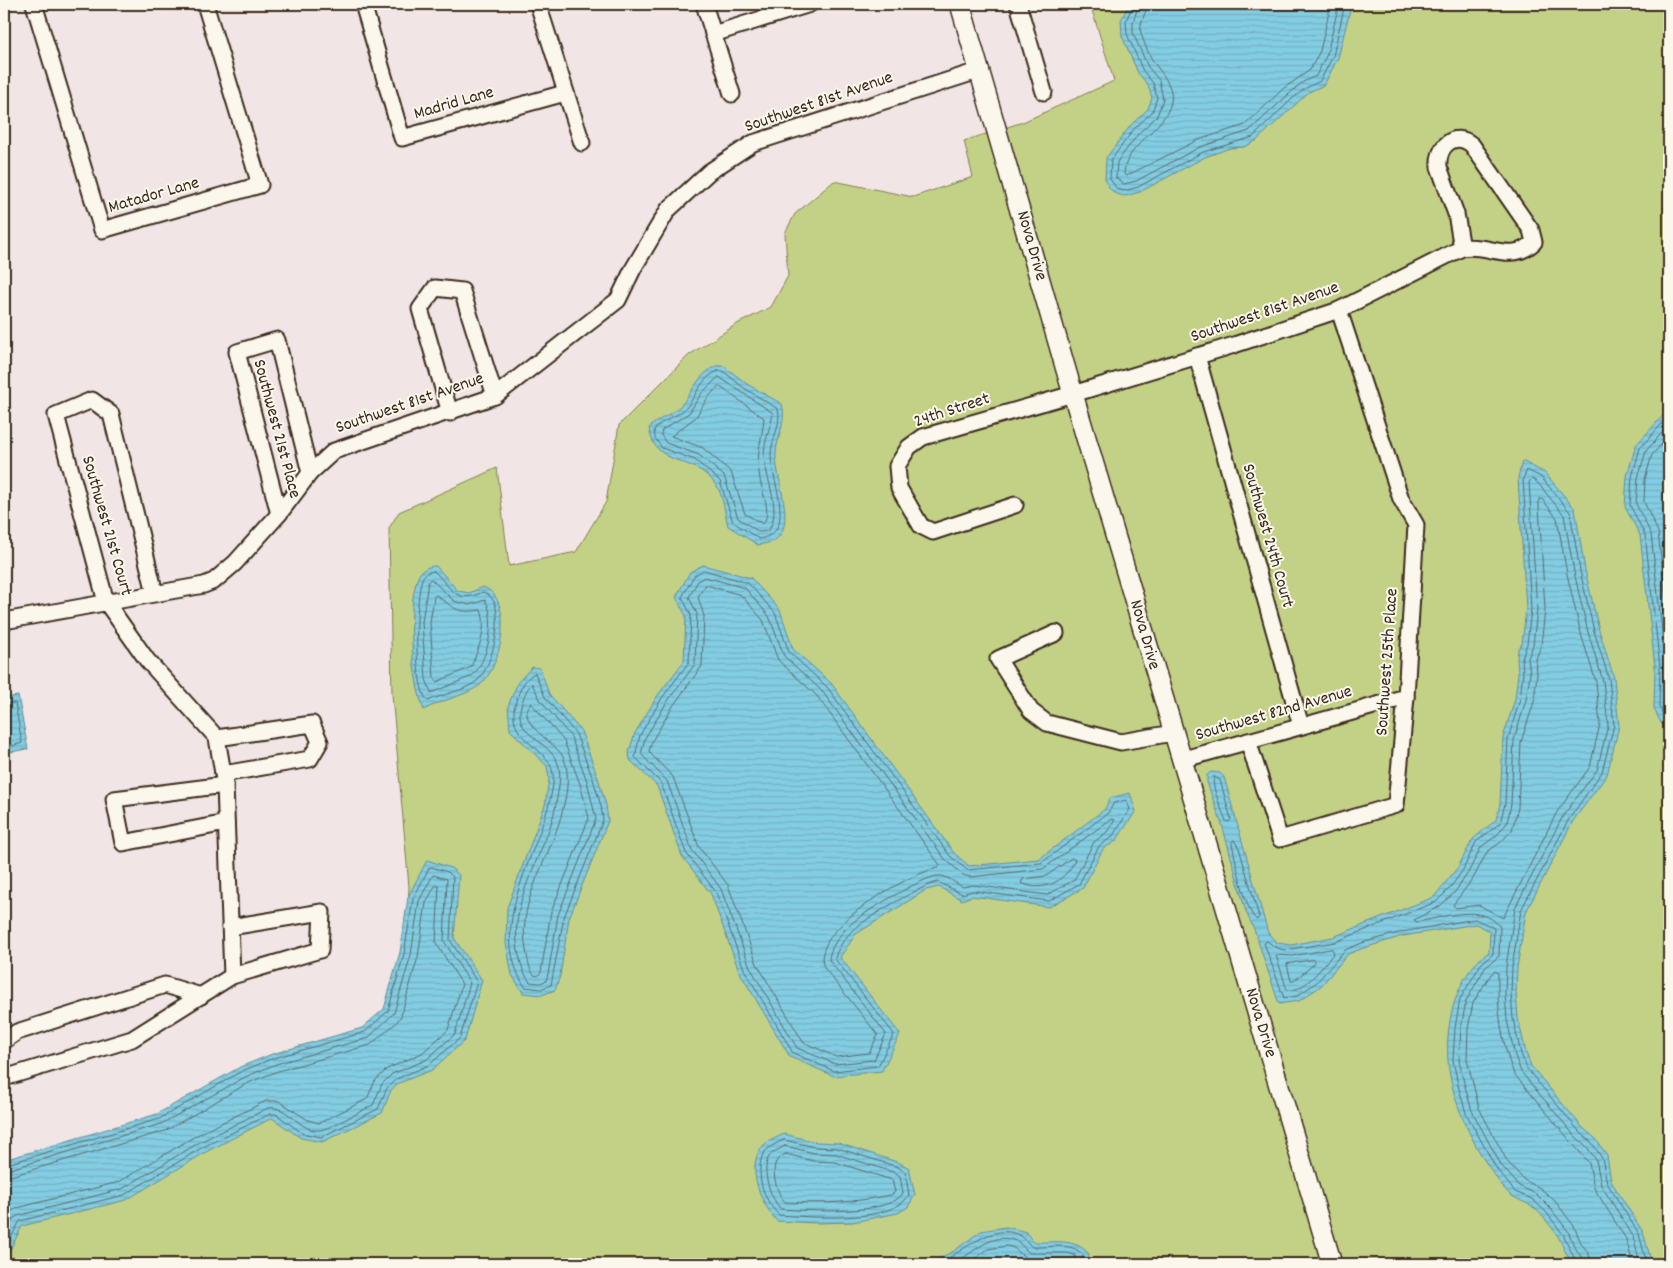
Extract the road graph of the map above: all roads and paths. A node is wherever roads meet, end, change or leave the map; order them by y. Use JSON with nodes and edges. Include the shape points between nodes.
{"nodes":[{"id":1,"x":34,"y":4,"type":"edge"},
{"id":2,"x":205,"y":4,"type":"edge"},
{"id":3,"x":363,"y":4,"type":"edge"},
{"id":4,"x":538,"y":4,"type":"edge"},
{"id":5,"x":704,"y":4,"type":"edge"},
{"id":6,"x":810,"y":4,"type":"edge"},
{"id":7,"x":960,"y":4,"type":"edge"},
{"id":8,"x":1018,"y":4,"type":"edge"},
{"id":9,"x":713,"y":34,"type":"junction"},
{"id":10,"x":981,"y":70,"type":"junction"},
{"id":11,"x":565,"y":92,"type":"junction"},
{"id":12,"x":1044,"y":92,"type":"dead end"},
{"id":13,"x":732,"y":94,"type":"dead end"},
{"id":14,"x":582,"y":143,"type":"dead end"},
{"id":15,"x":1462,"y":248,"type":"junction"},
{"id":16,"x":1339,"y":310,"type":"junction"},
{"id":17,"x":1197,"y":356,"type":"junction"},
{"id":18,"x":1073,"y":394,"type":"junction"},
{"id":19,"x":494,"y":396,"type":"junction"},
{"id":20,"x":450,"y":412,"type":"junction"},
{"id":21,"x":310,"y":472,"type":"junction"},
{"id":22,"x":1014,"y":505,"type":"dead end"},
{"id":23,"x":279,"y":514,"type":"junction"},
{"id":24,"x":155,"y":593,"type":"junction"},
{"id":25,"x":106,"y":602,"type":"junction"},
{"id":26,"x":4,"y":621,"type":"edge"},
{"id":27,"x":1056,"y":633,"type":"dead end"},
{"id":28,"x":1406,"y":697,"type":"junction"},
{"id":29,"x":1301,"y":726,"type":"junction"},
{"id":30,"x":1173,"y":733,"type":"junction"},
{"id":31,"x":216,"y":738,"type":"junction"},
{"id":32,"x":1248,"y":741,"type":"junction"},
{"id":33,"x":1181,"y":760,"type":"junction"},
{"id":34,"x":224,"y":779,"type":"junction"},
{"id":35,"x":226,"y":824,"type":"junction"},
{"id":36,"x":230,"y":927,"type":"junction"},
{"id":37,"x":232,"y":976,"type":"junction"},
{"id":38,"x":200,"y":996,"type":"junction"},
{"id":39,"x":4,"y":1040,"type":"edge"},
{"id":40,"x":4,"y":1078,"type":"edge"},
{"id":41,"x":1332,"y":1264,"type":"edge"}],
"edges":[{"from":1,"to":2,"type":"street","name":"Matador Lane","via":[[102,230],[260,185]]},
{"from":3,"to":11,"type":"street","name":"Madrid Lane","via":[[402,138]]},
{"from":4,"to":11,"type":"street"},
{"from":5,"to":9,"type":"street"},
{"from":6,"to":9,"type":"street"},
{"from":7,"to":10,"type":"street","name":"Nova Drive"},
{"from":8,"to":12,"type":"street"},
{"from":9,"to":13,"type":"street"},
{"from":10,"to":18,"type":"street","name":"Nova Drive"},
{"from":10,"to":19,"type":"street","name":"Southwest 81st Avenue","via":[[753,142],[716,167],[668,210],[618,300]]},
{"from":11,"to":14,"type":"street"},
{"from":15,"to":15,"type":"street","name":"Southwest 81st Avenue","via":[[1474,246],[1506,254],[1516,253],[1526,250],[1534,242],[1534,237],[1472,146],[1458,138],[1445,145],[1438,159],[1458,223]]},
{"from":15,"to":16,"type":"street","name":"Southwest 81st Avenue"},
{"from":16,"to":17,"type":"street","name":"Southwest 81st Avenue"},
{"from":16,"to":28,"type":"street","name":"Southwest 25th Place","via":[[1401,499],[1416,525]]},
{"from":17,"to":18,"type":"street","name":"Southwest 81st Avenue"},
{"from":17,"to":29,"type":"street","name":"Southwest 24th Court"},
{"from":18,"to":22,"type":"street","name":"24th Street","via":[[923,437],[909,447],[896,466],[899,488],[921,526],[933,532]]},
{"from":18,"to":30,"type":"street","name":"Nova Drive"},
{"from":19,"to":20,"type":"street","name":"Southwest 81st Avenue"},
{"from":19,"to":20,"type":"street","via":[[462,291],[435,288],[420,309]]},
{"from":20,"to":21,"type":"street","name":"Southwest 81st Avenue","via":[[334,451]]},
{"from":21,"to":23,"type":"street","name":"Southwest 81st Avenue"},
{"from":21,"to":23,"type":"street","name":"Southwest 21st Place","via":[[277,340],[237,352]]},
{"from":23,"to":24,"type":"street","name":"Southwest 81st Avenue","via":[[235,563],[214,581]]},
{"from":24,"to":25,"type":"street","name":"Southwest 81st Avenue"},
{"from":24,"to":25,"type":"street","name":"Southwest 21st Court","via":[[111,414],[92,400],[56,415]]},
{"from":25,"to":26,"type":"street","name":"Southwest 81st Avenue"},
{"from":25,"to":31,"type":"street","name":"Southwest 21st Court","via":[[147,660]]},
{"from":27,"to":30,"type":"street","via":[[998,659],[1031,711],[1047,723],[1121,742]]},
{"from":28,"to":29,"type":"street","name":"Southwest 82nd Avenue"},
{"from":28,"to":32,"type":"street","name":"Southwest 25th Place","via":[[1396,806],[1280,839]]},
{"from":29,"to":32,"type":"street","name":"Southwest 82nd Avenue"},
{"from":30,"to":33,"type":"street","name":"Nova Drive"},
{"from":31,"to":34,"type":"street"},
{"from":31,"to":34,"type":"street","via":[[312,724],[320,742],[310,759]]},
{"from":32,"to":33,"type":"street","name":"Southwest 82nd Avenue"},
{"from":33,"to":41,"type":"street","name":"Nova Drive"},
{"from":34,"to":35,"type":"street"},
{"from":34,"to":35,"type":"street","via":[[114,799],[123,843]]},
{"from":35,"to":36,"type":"street"},
{"from":36,"to":37,"type":"street"},
{"from":36,"to":37,"type":"street","via":[[322,912],[320,950]]},
{"from":37,"to":38,"type":"street"},
{"from":38,"to":39,"type":"street","via":[[166,985],[17,1032]]},
{"from":38,"to":40,"type":"street","via":[[132,1039]]}]}
